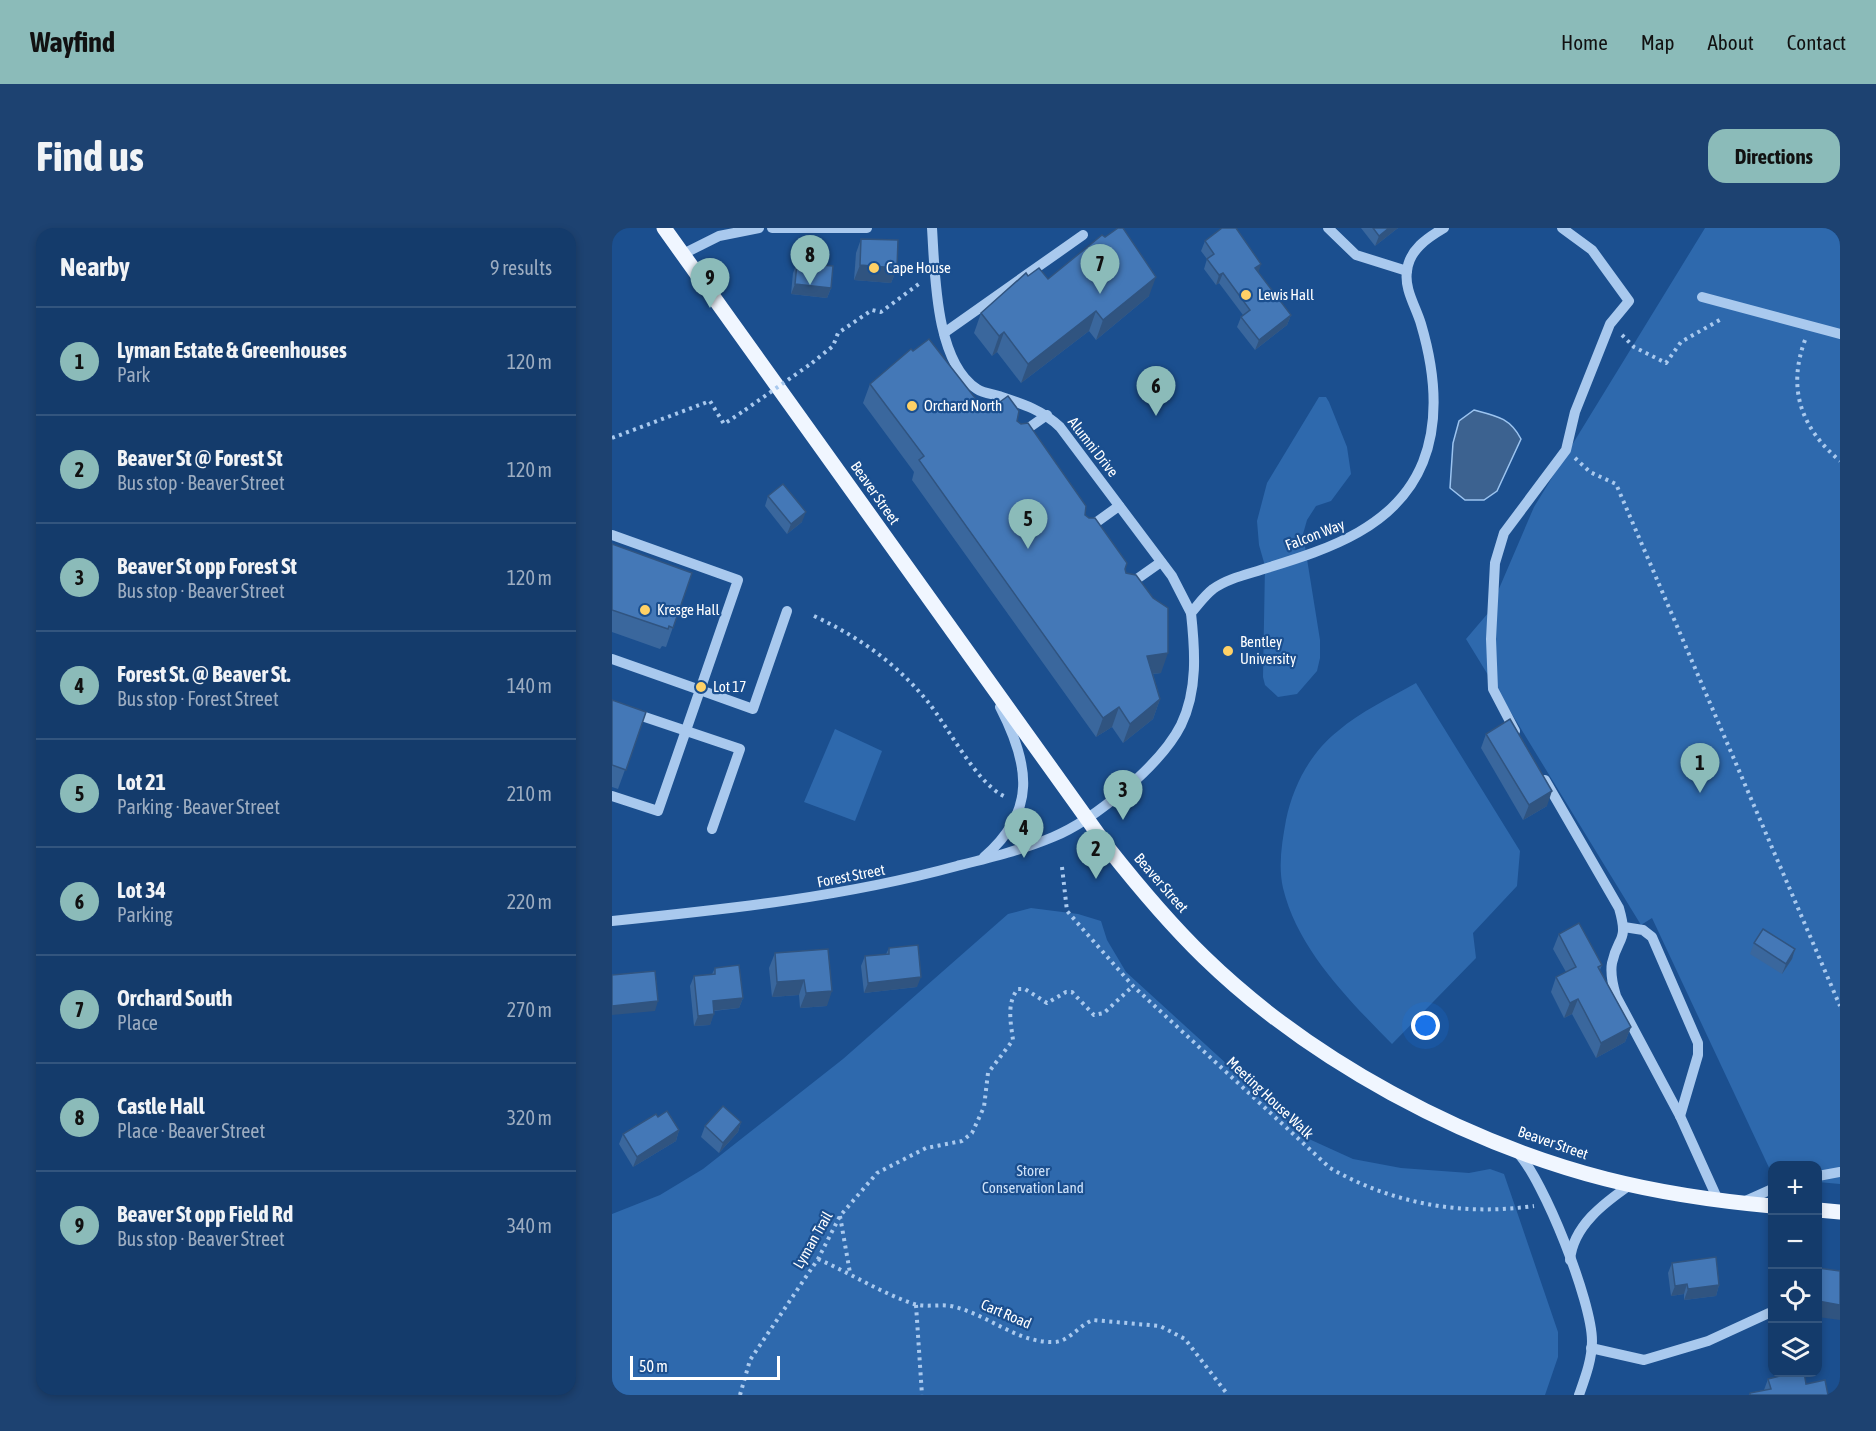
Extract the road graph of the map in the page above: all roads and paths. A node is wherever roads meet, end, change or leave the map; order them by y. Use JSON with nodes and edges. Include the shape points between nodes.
{"nodes":[{"id":1,"x":664,"y":228,"type":"edge"},
{"id":2,"x":759,"y":228,"type":"edge"},
{"id":3,"x":772,"y":228,"type":"edge"},
{"id":4,"x":867,"y":228,"type":"edge"},
{"id":5,"x":932,"y":228,"type":"edge"},
{"id":6,"x":1328,"y":228,"type":"edge"},
{"id":7,"x":1444,"y":228,"type":"edge"},
{"id":8,"x":1562,"y":228,"type":"edge"},
{"id":9,"x":1083,"y":235,"type":"dead end"},
{"id":10,"x":682,"y":254,"type":"junction"},
{"id":11,"x":936,"y":271,"type":"junction"},
{"id":12,"x":1407,"y":271,"type":"junction"},
{"id":13,"x":1702,"y":297,"type":"dead end"},
{"id":14,"x":1743,"y":308,"type":"junction"},
{"id":15,"x":1610,"y":324,"type":"junction"},
{"id":16,"x":1810,"y":326,"type":"junction"},
{"id":17,"x":944,"y":333,"type":"junction"},
{"id":18,"x":1840,"y":334,"type":"edge"},
{"id":19,"x":1047,"y":415,"type":"junction"},
{"id":20,"x":1016,"y":437,"type":"edge"},
{"id":21,"x":612,"y":438,"type":"edge"},
{"id":22,"x":1566,"y":450,"type":"junction"},
{"id":23,"x":1840,"y":461,"type":"edge"},
{"id":24,"x":1119,"y":506,"type":"junction"},
{"id":25,"x":1084,"y":531,"type":"edge"},
{"id":26,"x":612,"y":535,"type":"edge"},
{"id":27,"x":1161,"y":562,"type":"junction"},
{"id":28,"x":1125,"y":588,"type":"edge"},
{"id":29,"x":787,"y":611,"type":"dead end"},
{"id":30,"x":1191,"y":613,"type":"junction"},
{"id":31,"x":814,"y":616,"type":"dead end"},
{"id":32,"x":612,"y":659,"type":"edge"},
{"id":33,"x":978,"y":668,"type":"junction"},
{"id":34,"x":700,"y":690,"type":"junction"},
{"id":35,"x":612,"y":706,"type":"edge"},
{"id":36,"x":686,"y":730,"type":"junction"},
{"id":37,"x":1520,"y":739,"type":"edge"},
{"id":38,"x":1538,"y":770,"type":"edge"},
{"id":39,"x":612,"y":796,"type":"edge"},
{"id":40,"x":1007,"y":797,"type":"dead end"},
{"id":41,"x":1086,"y":817,"type":"junction"},
{"id":42,"x":712,"y":829,"type":"dead end"},
{"id":43,"x":980,"y":860,"type":"junction"},
{"id":44,"x":1062,"y":867,"type":"dead end"},
{"id":45,"x":612,"y":921,"type":"edge"},
{"id":46,"x":1624,"y":927,"type":"junction"},
{"id":47,"x":1133,"y":986,"type":"junction"},
{"id":48,"x":1840,"y":1006,"type":"edge"},
{"id":49,"x":1680,"y":1116,"type":"junction"},
{"id":50,"x":1515,"y":1150,"type":"junction"},
{"id":51,"x":1840,"y":1172,"type":"edge"},
{"id":52,"x":1822,"y":1175,"type":"edge"},
{"id":53,"x":1630,"y":1185,"type":"junction"},
{"id":54,"x":1768,"y":1191,"type":"edge"},
{"id":55,"x":1718,"y":1200,"type":"junction"},
{"id":56,"x":1741,"y":1203,"type":"junction"},
{"id":57,"x":1547,"y":1204,"type":"junction"},
{"id":58,"x":1768,"y":1206,"type":"edge"},
{"id":59,"x":1822,"y":1210,"type":"edge"},
{"id":60,"x":1840,"y":1212,"type":"edge"},
{"id":61,"x":840,"y":1216,"type":"junction"},
{"id":62,"x":818,"y":1259,"type":"junction"},
{"id":63,"x":1570,"y":1260,"type":"junction"},
{"id":64,"x":850,"y":1273,"type":"junction"},
{"id":65,"x":916,"y":1305,"type":"junction"},
{"id":66,"x":1768,"y":1313,"type":"edge"},
{"id":67,"x":1591,"y":1348,"type":"junction"},
{"id":68,"x":740,"y":1395,"type":"edge"},
{"id":69,"x":921,"y":1395,"type":"edge"},
{"id":70,"x":1228,"y":1395,"type":"edge"},
{"id":71,"x":1579,"y":1395,"type":"edge"}],
"edges":[{"from":1,"to":10,"type":"main road","name":"Beaver Street"},
{"from":2,"to":10,"type":"street","via":[[718,236]]},
{"from":3,"to":4,"type":"street"},
{"from":5,"to":11,"type":"street","name":"Alumni Drive"},
{"from":6,"to":12,"type":"street","via":[[1356,255]]},
{"from":7,"to":12,"type":"street","via":[[1424,240]]},
{"from":8,"to":15,"type":"street","via":[[1592,250],[1629,302]]},
{"from":9,"to":17,"type":"street"},
{"from":10,"to":33,"type":"main road","name":"Beaver Street"},
{"from":11,"to":17,"type":"street","name":"Alumni Drive"},
{"from":11,"to":21,"type":"path","bridge":true,"via":[[881,312],[872,310],[838,333],[833,346],[812,363],[724,424],[710,401]]},
{"from":12,"to":30,"type":"street","name":"Falcon Way","via":[[1409,292],[1429,356],[1433,398],[1432,433],[1423,463],[1407,490],[1355,537],[1231,579],[1213,589]]},
{"from":13,"to":14,"type":"street"},
{"from":14,"to":15,"type":"path","via":[[1682,342],[1666,363],[1634,347]]},
{"from":14,"to":16,"type":"street"},
{"from":15,"to":22,"type":"street","via":[[1575,412]]},
{"from":16,"to":18,"type":"street"},
{"from":16,"to":23,"type":"path","via":[[1799,355],[1798,396],[1808,425],[1822,446]]},
{"from":17,"to":19,"type":"street","name":"Alumni Drive","via":[[959,368],[978,390],[1031,406]]},
{"from":19,"to":20,"type":"street"},
{"from":19,"to":24,"type":"street","name":"Alumni Drive"},
{"from":22,"to":37,"type":"street","via":[[1504,533],[1495,563],[1493,689]]},
{"from":22,"to":48,"type":"path","via":[[1590,472],[1616,484]]},
{"from":24,"to":25,"type":"street"},
{"from":24,"to":27,"type":"street","name":"Alumni Drive"},
{"from":26,"to":34,"type":"street","via":[[738,580]]},
{"from":27,"to":28,"type":"street"},
{"from":27,"to":30,"type":"street","name":"Alumni Drive"},
{"from":29,"to":34,"type":"street","via":[[753,709]]},
{"from":30,"to":41,"type":"street","via":[[1194,675],[1181,724],[1150,766]]},
{"from":31,"to":40,"type":"path","via":[[854,635],[883,656],[927,700],[984,781]]},
{"from":32,"to":34,"type":"street"},
{"from":33,"to":41,"type":"main road","name":"Beaver Street"},
{"from":33,"to":43,"type":"street","via":[[1016,740],[1024,780],[1023,799],[1011,827]]},
{"from":34,"to":36,"type":"street"},
{"from":35,"to":36,"type":"street"},
{"from":36,"to":39,"type":"street","via":[[658,811]]},
{"from":36,"to":42,"type":"street","via":[[740,749]]},
{"from":38,"to":46,"type":"street","via":[[1599,871],[1619,908]]},
{"from":41,"to":43,"type":"street","name":"Forest Street","via":[[1053,837]]},
{"from":41,"to":50,"type":"main road","name":"Beaver Street","via":[[1170,921],[1251,998],[1324,1051],[1386,1088]]},
{"from":43,"to":45,"type":"street","name":"Forest Street","via":[[826,897]]},
{"from":44,"to":47,"type":"path","name":"Meeting House Walk","via":[[1067,911]]},
{"from":46,"to":49,"type":"street","via":[[1612,963],[1616,996]]},
{"from":46,"to":49,"type":"street","via":[[1643,930],[1652,937],[1698,1043]]},
{"from":47,"to":57,"type":"path","name":"Meeting House Walk","via":[[1330,1168],[1357,1184],[1391,1197],[1460,1209],[1506,1210]]},
{"from":47,"to":61,"type":"path","name":"Lyman Trail","via":[[1104,1013],[1094,1015],[1072,992],[1047,1003],[1025,988],[1018,989],[1013,995],[1010,1015],[1013,1040],[988,1073],[984,1107],[972,1133],[962,1141],[926,1148],[877,1173]]},
{"from":49,"to":55,"type":"street"},
{"from":50,"to":53,"type":"main road","name":"Beaver Street"},
{"from":50,"to":57,"type":"street","via":[[1533,1173]]},
{"from":51,"to":52,"type":"street"},
{"from":53,"to":55,"type":"main road","name":"Beaver Street"},
{"from":53,"to":63,"type":"street","via":[[1583,1227],[1573,1244]]},
{"from":54,"to":56,"type":"street"},
{"from":55,"to":56,"type":"main road","name":"Beaver Street"},
{"from":56,"to":58,"type":"main road","name":"Beaver Street"},
{"from":57,"to":63,"type":"street"},
{"from":59,"to":60,"type":"main road"},
{"from":61,"to":62,"type":"path","name":"Lyman Trail"},
{"from":61,"to":64,"type":"path"},
{"from":62,"to":64,"type":"path","name":"Cart Road"},
{"from":62,"to":68,"type":"path","name":"Lyman Trail","via":[[750,1360]]},
{"from":63,"to":67,"type":"street","via":[[1586,1307]]},
{"from":64,"to":65,"type":"path","name":"Cart Road"},
{"from":65,"to":69,"type":"path"},
{"from":65,"to":70,"type":"path","name":"Cart Road","via":[[954,1306],[999,1323],[1021,1337],[1055,1342],[1093,1320],[1160,1326],[1185,1339]]},
{"from":66,"to":67,"type":"street","via":[[1708,1341],[1644,1360]]},
{"from":67,"to":71,"type":"street"}]}
